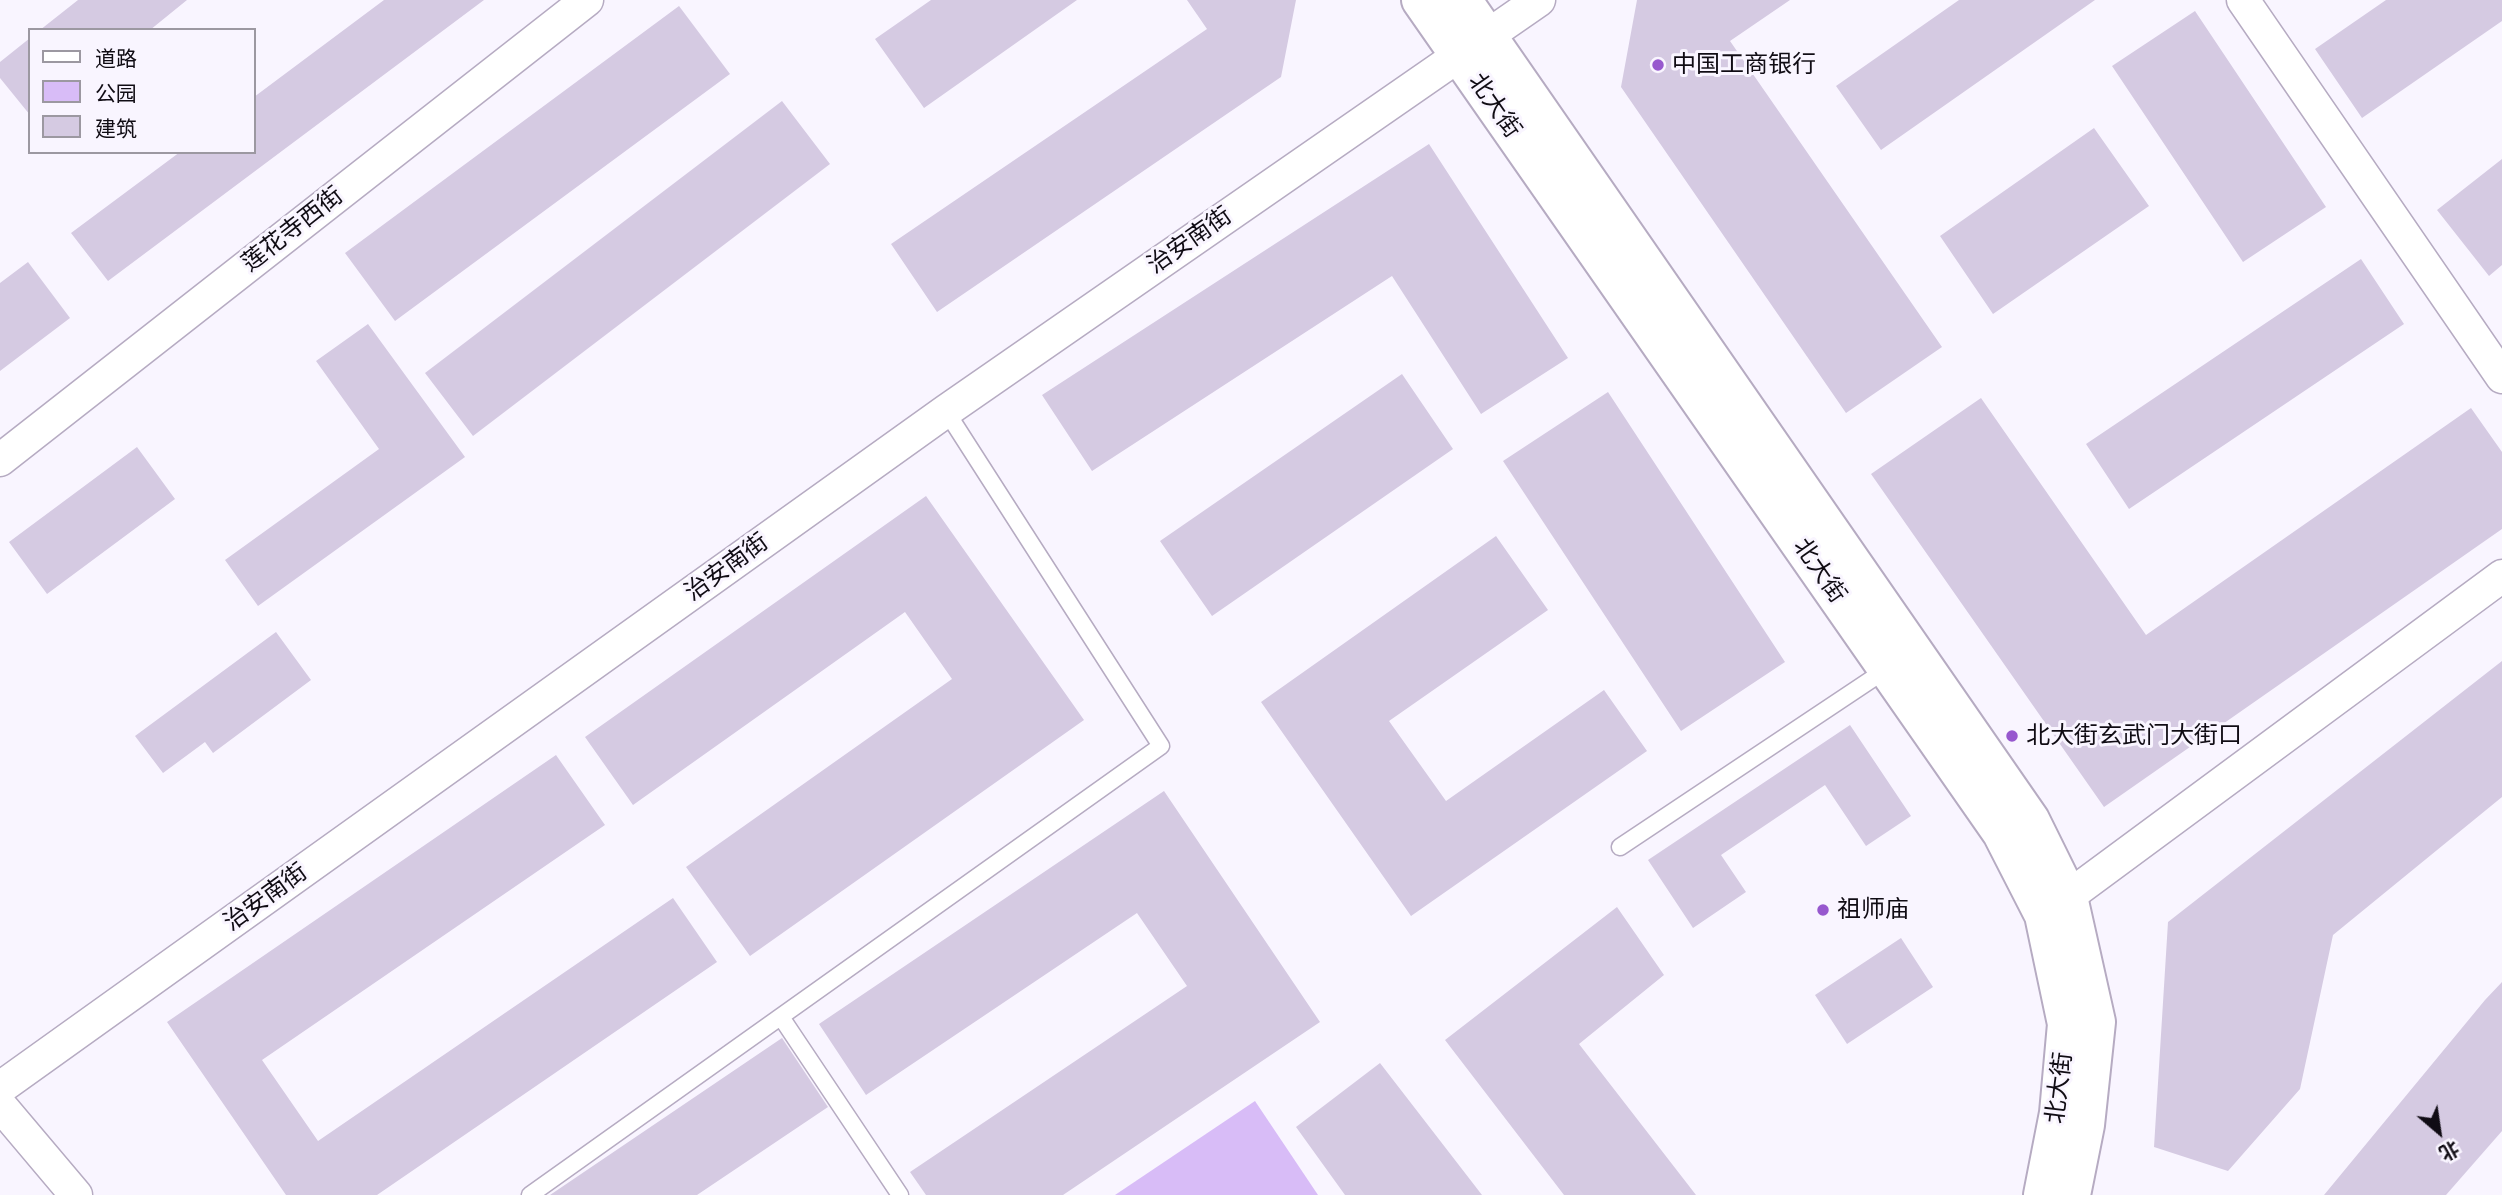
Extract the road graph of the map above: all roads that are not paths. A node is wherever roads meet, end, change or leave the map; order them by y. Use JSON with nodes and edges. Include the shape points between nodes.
{"nodes":[{"id":1,"x":587,"y":0,"type":"edge"},
{"id":2,"x":1421,"y":0,"type":"edge"},
{"id":3,"x":1462,"y":0,"type":"edge"},
{"id":4,"x":1539,"y":0,"type":"edge"},
{"id":5,"x":2243,"y":0,"type":"edge"},
{"id":6,"x":1473,"y":46,"type":"junction"},
{"id":7,"x":2502,"y":377,"type":"edge"},
{"id":8,"x":946,"y":411,"type":"junction"},
{"id":9,"x":0,"y":460,"type":"edge"},
{"id":10,"x":2502,"y":576,"type":"edge"},
{"id":11,"x":1887,"y":669,"type":"junction"},
{"id":12,"x":1620,"y":847,"type":"dead end"},
{"id":13,"x":2056,"y":906,"type":"junction"},
{"id":14,"x":781,"y":1017,"type":"junction"},
{"id":15,"x":0,"y":1088,"type":"edge"},
{"id":16,"x":0,"y":1105,"type":"edge"},
{"id":17,"x":76,"y":1195,"type":"edge"},
{"id":18,"x":530,"y":1195,"type":"edge"},
{"id":19,"x":900,"y":1195,"type":"edge"},
{"id":20,"x":2043,"y":1195,"type":"edge"},
{"id":21,"x":2071,"y":1195,"type":"edge"}],
"edges":[{"from":1,"to":9,"type":"street","name":"莲花寺西街"},
{"from":2,"to":6,"type":"street","name":"北大街"},
{"from":3,"to":6,"type":"street","name":"北大街"},
{"from":4,"to":6,"type":"street","name":"治安南街"},
{"from":5,"to":7,"type":"street"},
{"from":6,"to":8,"type":"street","name":"治安南街"},
{"from":6,"to":11,"type":"street","name":"北大街"},
{"from":6,"to":13,"type":"street","name":"北大街","via":[[2030,820]]},
{"from":8,"to":14,"type":"lane","via":[[1161,746]]},
{"from":8,"to":15,"type":"street","name":"治安南街"},
{"from":10,"to":13,"type":"street"},
{"from":11,"to":12,"type":"lane"},
{"from":11,"to":13,"type":"street","name":"北大街"},
{"from":13,"to":20,"type":"street","name":"北大街","via":[[2067,1024],[2059,1113]]},
{"from":13,"to":21,"type":"street","name":"北大街","via":[[2096,1022],[2085,1125]]},
{"from":14,"to":18,"type":"lane"},
{"from":14,"to":19,"type":"lane"},
{"from":16,"to":17,"type":"street"}]}
